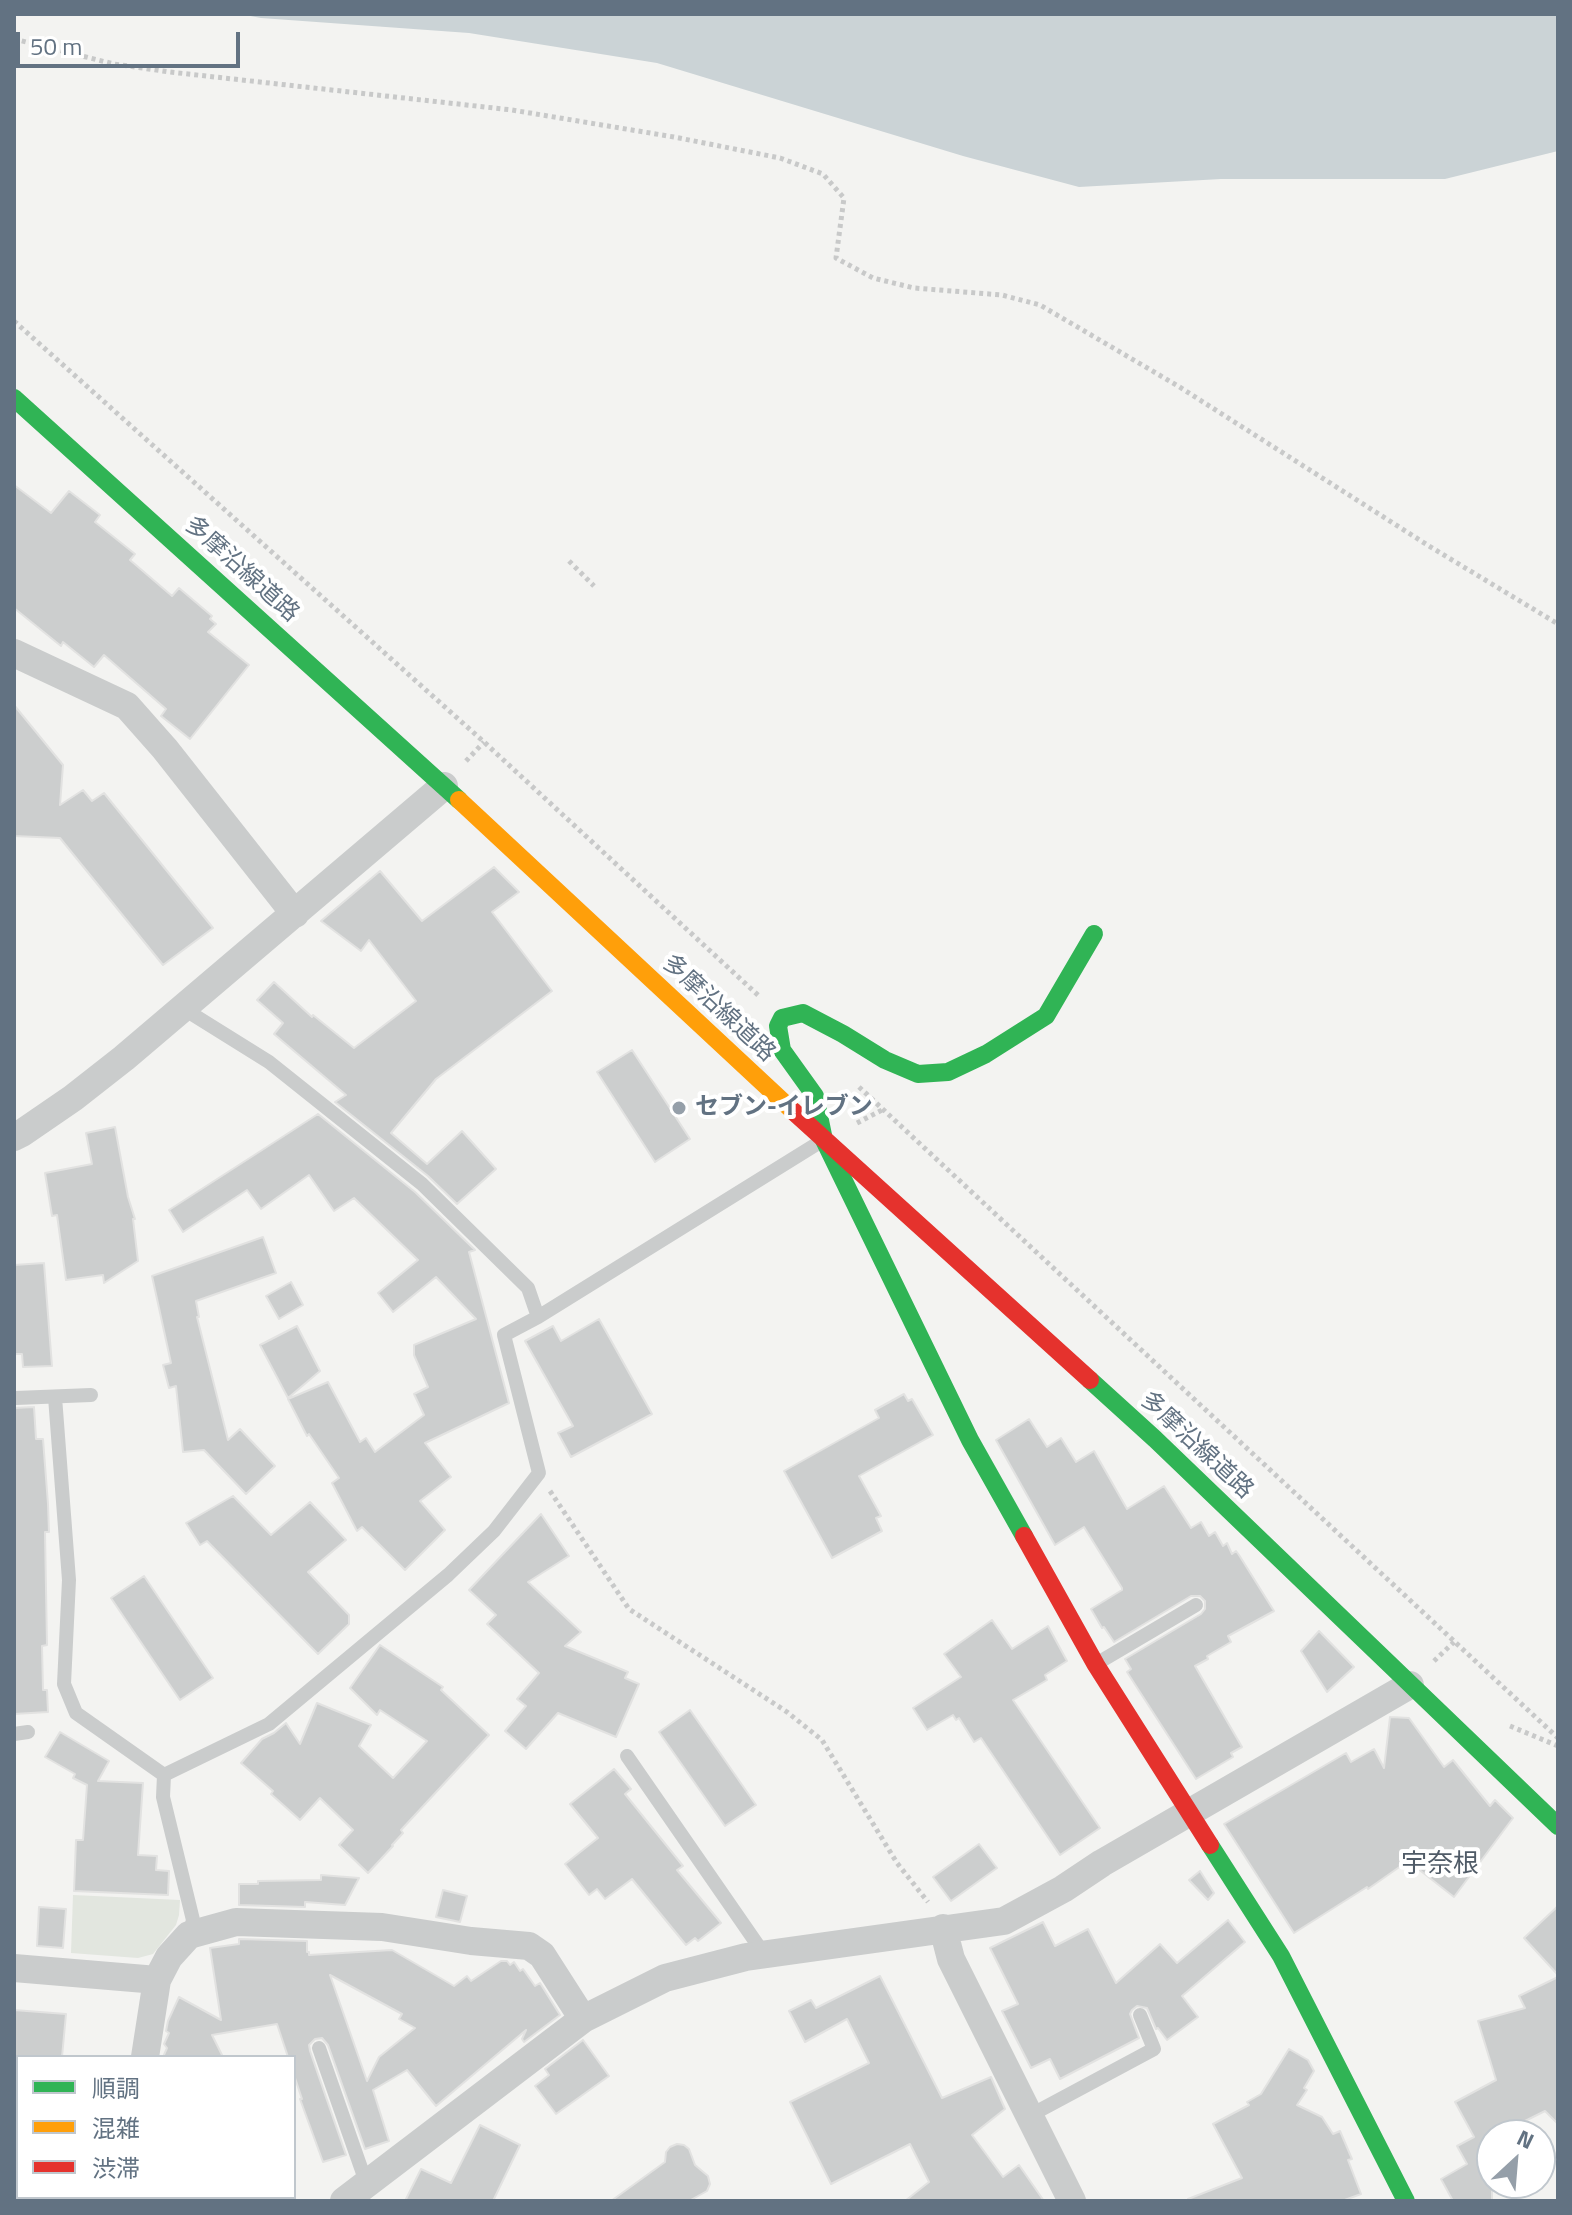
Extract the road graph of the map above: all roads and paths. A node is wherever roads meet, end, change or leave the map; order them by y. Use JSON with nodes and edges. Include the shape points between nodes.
{"nodes":[{"id":1,"x":14,"y":39,"type":"edge"},
{"id":2,"x":14,"y":398,"type":"edge"},
{"id":3,"x":569,"y":561,"type":"dead end"},
{"id":4,"x":594,"y":586,"type":"dead end"},
{"id":5,"x":1558,"y":624,"type":"edge"},
{"id":6,"x":14,"y":653,"type":"edge"},
{"id":7,"x":444,"y":786,"type":"junction"},
{"id":8,"x":295,"y":914,"type":"junction"},
{"id":9,"x":1094,"y":934,"type":"dead end"},
{"id":10,"x":184,"y":1009,"type":"junction"},
{"id":11,"x":14,"y":1137,"type":"edge"},
{"id":12,"x":824,"y":1140,"type":"junction"},
{"id":13,"x":538,"y":1317,"type":"junction"},
{"id":14,"x":91,"y":1395,"type":"dead end"},
{"id":15,"x":55,"y":1397,"type":"junction"},
{"id":16,"x":16,"y":1398,"type":"dead end"},
{"id":17,"x":539,"y":1473,"type":"junction"},
{"id":18,"x":1196,"y":1605,"type":"dead end"},
{"id":19,"x":1096,"y":1665,"type":"junction"},
{"id":20,"x":1410,"y":1685,"type":"junction"},
{"id":21,"x":627,"y":1756,"type":"dead end"},
{"id":22,"x":164,"y":1775,"type":"junction"},
{"id":23,"x":1190,"y":1812,"type":"junction"},
{"id":24,"x":1558,"y":1826,"type":"edge"},
{"id":25,"x":943,"y":1928,"type":"junction"},
{"id":26,"x":189,"y":1935,"type":"junction"},
{"id":27,"x":764,"y":1954,"type":"junction"},
{"id":28,"x":14,"y":1968,"type":"edge"},
{"id":29,"x":157,"y":1980,"type":"junction"},
{"id":30,"x":1140,"y":2015,"type":"dead end"},
{"id":31,"x":583,"y":2019,"type":"junction"},
{"id":32,"x":319,"y":2048,"type":"dead end"},
{"id":33,"x":145,"y":2055,"type":"edge"},
{"id":34,"x":1029,"y":2116,"type":"junction"},
{"id":35,"x":356,"y":2193,"type":"edge"},
{"id":36,"x":1072,"y":2201,"type":"edge"},
{"id":37,"x":1406,"y":2201,"type":"edge"}],
"edges":[{"from":1,"to":5,"type":"path","via":[[114,64],[512,110],[674,137],[780,158],[823,174],[844,198],[836,258],[873,278],[914,288],[1002,295],[1040,305]]},
{"from":2,"to":7,"type":"main road","name":"多摩沿線道路"},
{"from":3,"to":4,"type":"path"},
{"from":6,"to":8,"type":"street","via":[[127,706]]},
{"from":7,"to":8,"type":"street"},
{"from":7,"to":12,"type":"main road","name":"多摩沿線道路"},
{"from":8,"to":10,"type":"street"},
{"from":9,"to":12,"type":"main road","via":[[1046,1016],[948,1072],[918,1074],[803,1013],[782,1018],[782,1050],[815,1096]]},
{"from":10,"to":11,"type":"street","via":[[73,1098]]},
{"from":10,"to":13,"type":"lane","via":[[269,1062],[422,1184],[528,1288]]},
{"from":12,"to":13,"type":"lane"},
{"from":12,"to":19,"type":"main road","via":[[970,1440]]},
{"from":12,"to":20,"type":"main road","name":"多摩沿線道路","via":[[1155,1439]]},
{"from":13,"to":17,"type":"lane","via":[[504,1335]]},
{"from":14,"to":15,"type":"lane"},
{"from":15,"to":16,"type":"lane"},
{"from":15,"to":22,"type":"lane","via":[[69,1580],[64,1684],[76,1713]]},
{"from":17,"to":22,"type":"lane","via":[[494,1531],[448,1575],[269,1724]]},
{"from":17,"to":25,"type":"path","via":[[629,1609],[822,1740]]},
{"from":18,"to":19,"type":"lane"},
{"from":19,"to":23,"type":"main road"},
{"from":20,"to":23,"type":"street"},
{"from":20,"to":24,"type":"main road","name":"多摩沿線道路"},
{"from":21,"to":27,"type":"lane"},
{"from":22,"to":26,"type":"lane","via":[[163,1797],[193,1920]]},
{"from":23,"to":25,"type":"street","via":[[1004,1921]]},
{"from":23,"to":37,"type":"main road","via":[[1281,1956]]},
{"from":25,"to":27,"type":"street"},
{"from":25,"to":34,"type":"street","via":[[951,1959]]},
{"from":26,"to":29,"type":"street"},
{"from":26,"to":31,"type":"street","via":[[236,1922],[382,1927],[529,1946],[542,1955]]},
{"from":27,"to":31,"type":"street","via":[[665,1978]]},
{"from":28,"to":29,"type":"street"},
{"from":29,"to":33,"type":"street"},
{"from":30,"to":34,"type":"lane","via":[[1154,2049]]},
{"from":31,"to":35,"type":"street"},
{"from":32,"to":35,"type":"lane"},
{"from":34,"to":36,"type":"street"}]}
